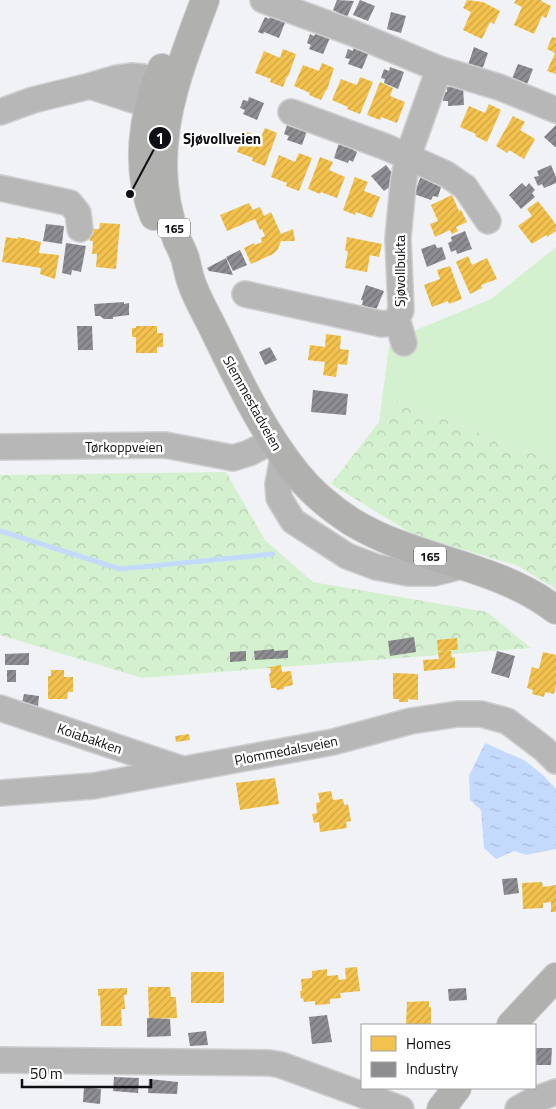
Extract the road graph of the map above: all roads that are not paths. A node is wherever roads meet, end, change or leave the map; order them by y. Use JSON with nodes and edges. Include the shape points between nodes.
{"nodes":[{"id":1,"x":192,"y":0,"type":"edge"},
{"id":2,"x":205,"y":0,"type":"edge"},
{"id":3,"x":263,"y":0,"type":"edge"},
{"id":4,"x":438,"y":68,"type":"junction"},
{"id":5,"x":159,"y":95,"type":"junction"},
{"id":6,"x":556,"y":110,"type":"edge"},
{"id":7,"x":0,"y":112,"type":"edge"},
{"id":8,"x":290,"y":112,"type":"dead end"},
{"id":9,"x":408,"y":156,"type":"junction"},
{"id":10,"x":0,"y":188,"type":"edge"},
{"id":11,"x":488,"y":221,"type":"dead end"},
{"id":12,"x":80,"y":229,"type":"dead end"},
{"id":13,"x":245,"y":294,"type":"dead end"},
{"id":14,"x":397,"y":319,"type":"junction"},
{"id":15,"x":404,"y":343,"type":"dead end"},
{"id":16,"x":0,"y":447,"type":"edge"},
{"id":17,"x":278,"y":449,"type":"junction"},
{"id":18,"x":556,"y":610,"type":"edge"},
{"id":19,"x":0,"y":708,"type":"edge"},
{"id":20,"x":556,"y":761,"type":"edge"},
{"id":21,"x":181,"y":769,"type":"junction"},
{"id":22,"x":0,"y":793,"type":"edge"},
{"id":23,"x":556,"y":977,"type":"edge"},
{"id":24,"x":512,"y":1024,"type":"edge"},
{"id":25,"x":0,"y":1060,"type":"edge"},
{"id":26,"x":456,"y":1089,"type":"edge"},
{"id":27,"x":556,"y":1092,"type":"edge"},
{"id":28,"x":401,"y":1109,"type":"edge"},
{"id":29,"x":441,"y":1109,"type":"edge"},
{"id":30,"x":518,"y":1109,"type":"edge"}],
"edges":[{"from":1,"to":5,"type":"main road","name":"Slemmestadveien","number":"165"},
{"from":2,"to":5,"type":"main road","name":"Slemmestadveien","number":"165","via":[[176,77]]},
{"from":3,"to":4,"type":"street"},
{"from":4,"to":6,"type":"street","via":[[491,84]]},
{"from":4,"to":9,"type":"street","name":"Sjøvollbukta"},
{"from":5,"to":7,"type":"street","via":[[143,77],[131,76],[32,100]]},
{"from":5,"to":17,"type":"main road","name":"Slemmestadveien","number":"165","via":[[164,188],[189,278],[265,430]]},
{"from":8,"to":9,"type":"street"},
{"from":9,"to":11,"type":"street","via":[[456,180]]},
{"from":9,"to":14,"type":"street","name":"Sjøvollbukta","via":[[398,238],[402,306]]},
{"from":10,"to":12,"type":"street","via":[[70,203],[78,213]]},
{"from":13,"to":14,"type":"street","name":"Sjøvollbukta","via":[[382,324]]},
{"from":14,"to":15,"type":"street"},
{"from":16,"to":17,"type":"street","name":"Tørkoppveien","via":[[165,445],[233,458]]},
{"from":17,"to":18,"type":"main road","name":"Slemmestadveien","number":"165","via":[[311,490],[350,521],[384,539],[508,582]]},
{"from":19,"to":21,"type":"street","name":"Koiabakken"},
{"from":20,"to":21,"type":"street","name":"Plommedalsveien","via":[[507,721],[481,714],[458,714],[411,721],[333,742]]},
{"from":21,"to":22,"type":"street","name":"Plommedalsveien","via":[[93,786]]},
{"from":23,"to":24,"type":"main road"},
{"from":25,"to":28,"type":"street","via":[[270,1063]]},
{"from":26,"to":29,"type":"main road"},
{"from":27,"to":30,"type":"street"}]}
